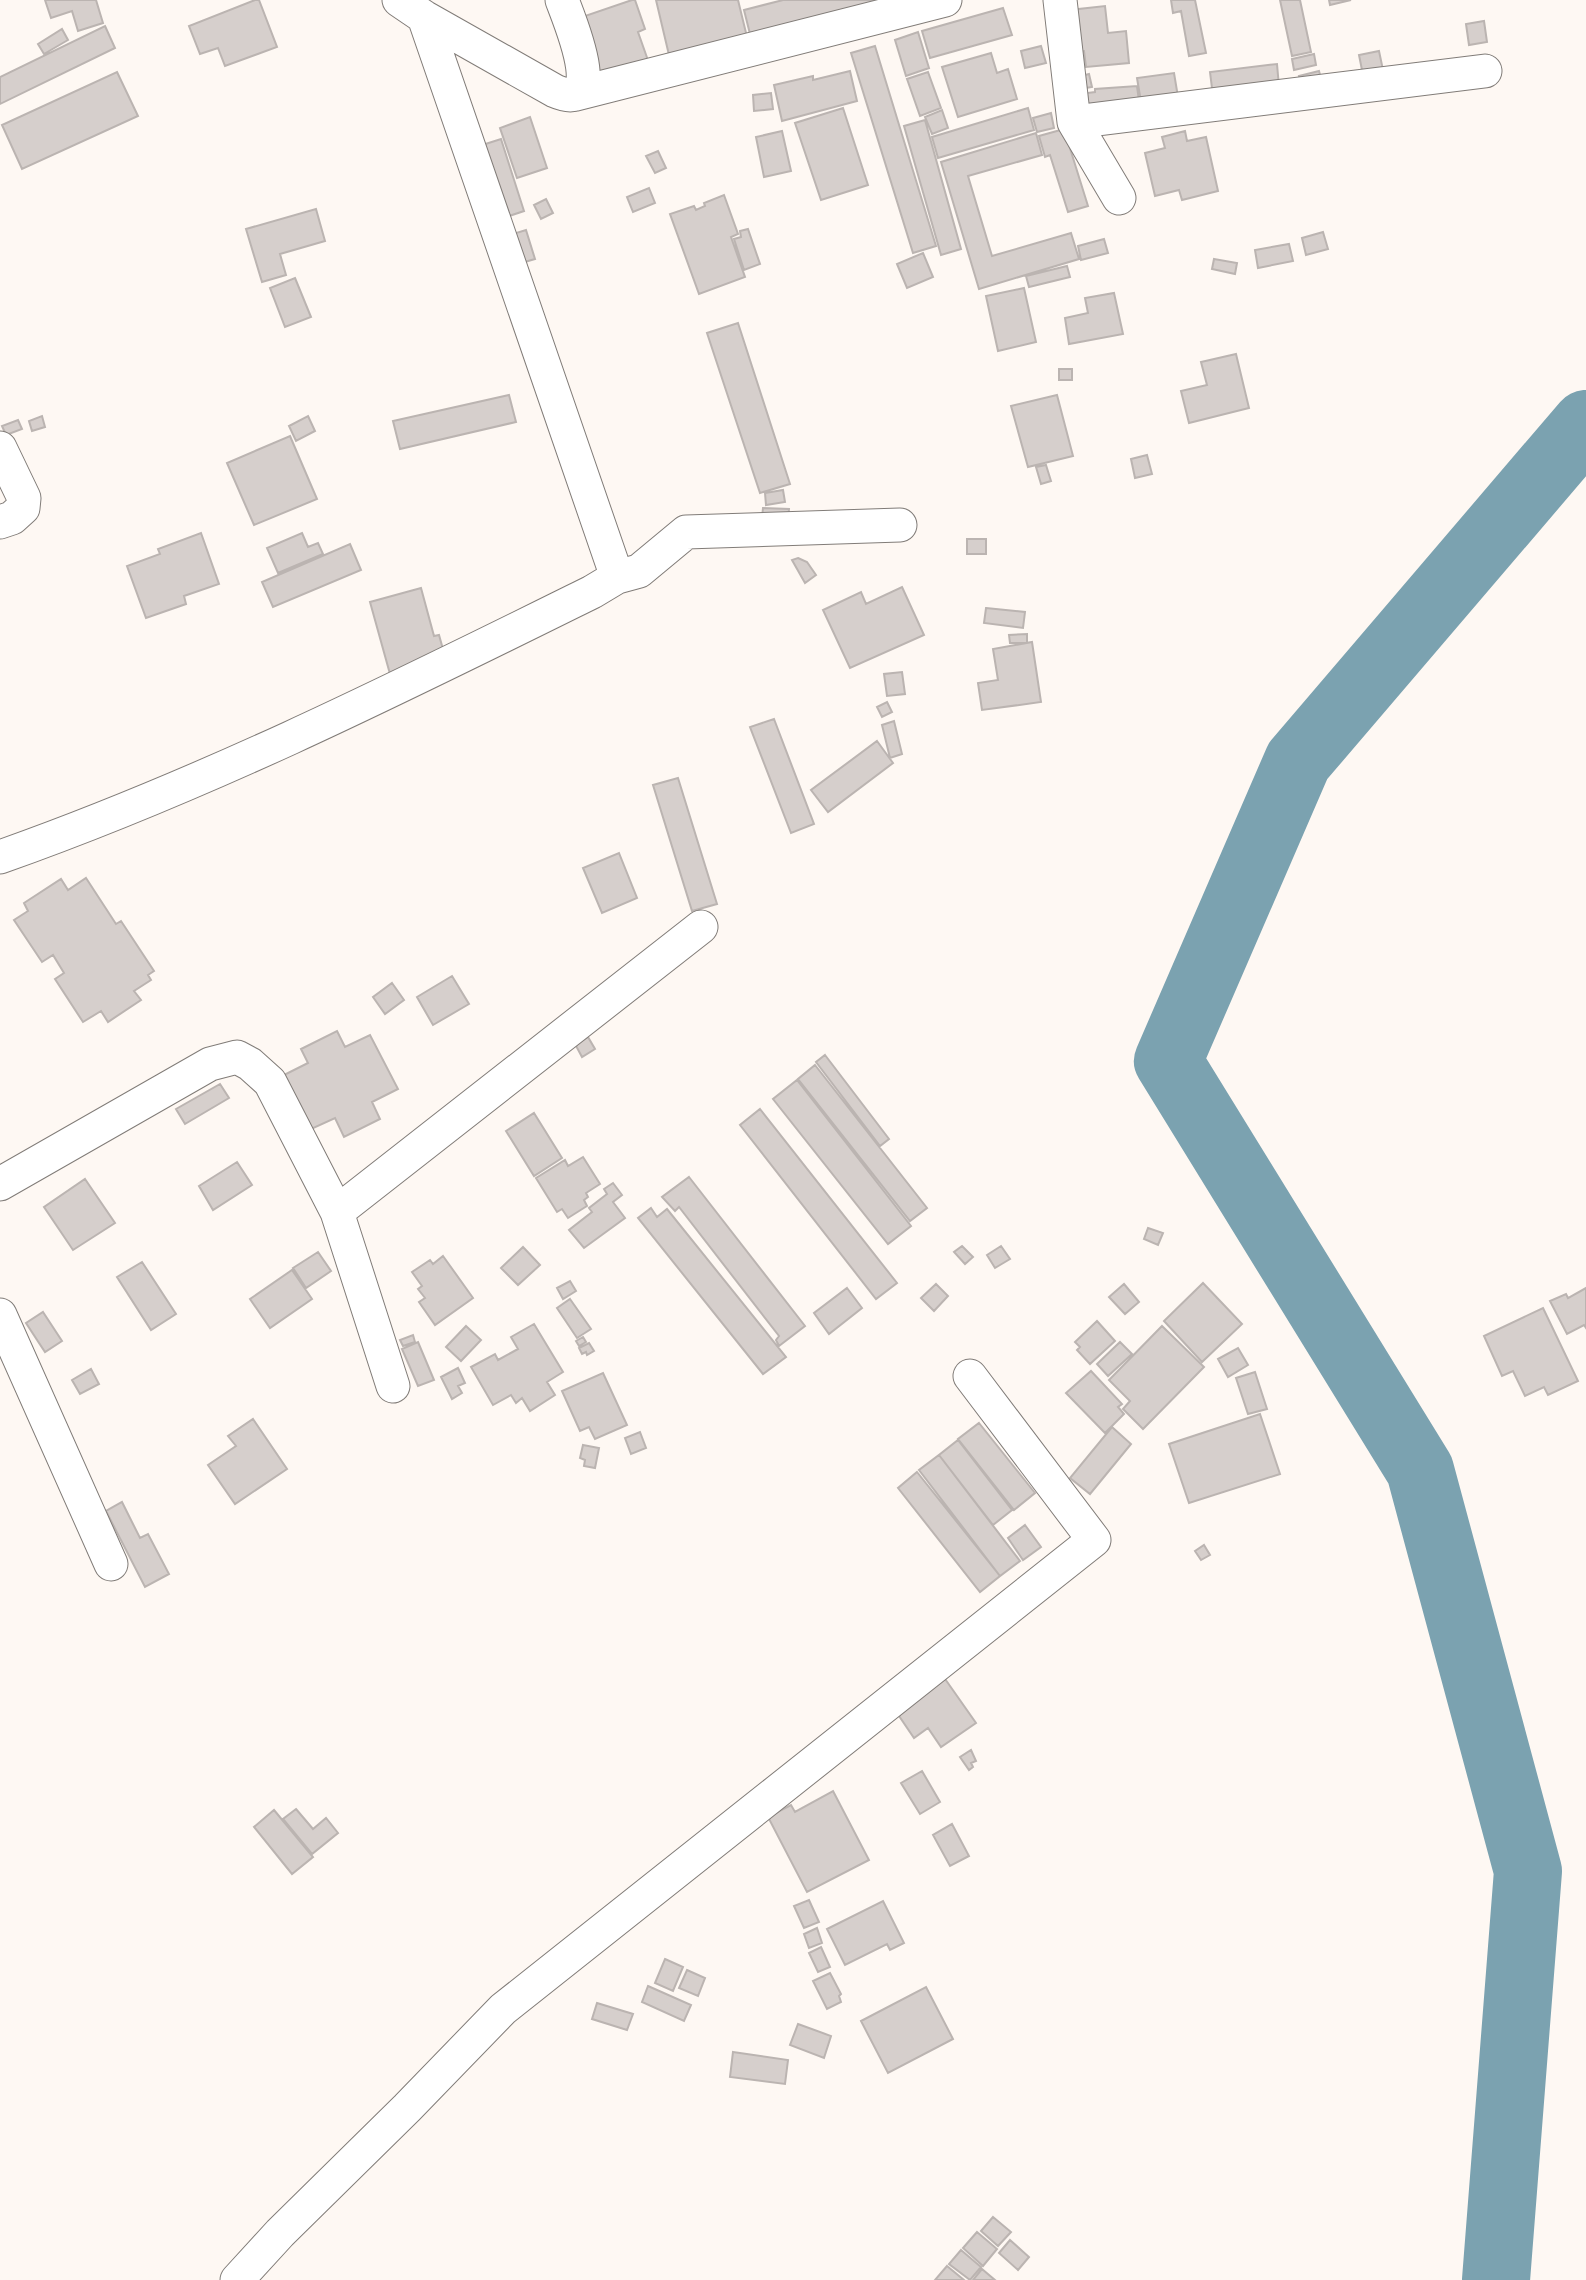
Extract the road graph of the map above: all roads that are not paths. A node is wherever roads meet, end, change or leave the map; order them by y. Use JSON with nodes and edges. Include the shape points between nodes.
{"nodes":[{"id":1,"x":562,"y":0,"type":"edge"},
{"id":2,"x":945,"y":0,"type":"edge"},
{"id":3,"x":1060,"y":0,"type":"edge"},
{"id":4,"x":412,"y":9,"type":"edge"},
{"id":5,"x":1485,"y":71,"type":"dead end"},
{"id":6,"x":576,"y":94,"type":"junction"},
{"id":7,"x":1074,"y":122,"type":"junction"},
{"id":8,"x":1119,"y":198,"type":"dead end"},
{"id":9,"x":0,"y":448,"type":"edge"},
{"id":10,"x":0,"y":522,"type":"edge"},
{"id":11,"x":900,"y":525,"type":"dead end"},
{"id":12,"x":617,"y":577,"type":"junction"},
{"id":13,"x":0,"y":857,"type":"edge"},
{"id":14,"x":701,"y":927,"type":"dead end"},
{"id":15,"x":0,"y":1184,"type":"edge"},
{"id":16,"x":337,"y":1212,"type":"junction"},
{"id":17,"x":0,"y":1315,"type":"edge"},
{"id":18,"x":971,"y":1377,"type":"dead end"},
{"id":19,"x":393,"y":1386,"type":"dead end"},
{"id":20,"x":111,"y":1564,"type":"dead end"},
{"id":21,"x":237,"y":2280,"type":"edge"}],
"edges":[{"from":1,"to":6,"type":"street","via":[[584,72]]},
{"from":2,"to":6,"type":"street"},
{"from":3,"to":7,"type":"street"},
{"from":4,"to":6,"type":"street","via":[[555,91]]},
{"from":4,"to":12,"type":"street"},
{"from":5,"to":7,"type":"street"},
{"from":7,"to":8,"type":"street"},
{"from":9,"to":10,"type":"street","via":[[24,498],[23,508]]},
{"from":11,"to":12,"type":"street","via":[[686,532],[639,571]]},
{"from":12,"to":13,"type":"street","via":[[395,690],[93,824]]},
{"from":14,"to":16,"type":"street"},
{"from":15,"to":16,"type":"street","via":[[210,1064],[237,1057],[270,1082]]},
{"from":16,"to":19,"type":"street"},
{"from":17,"to":20,"type":"street"},
{"from":18,"to":21,"type":"street","via":[[1094,1540],[503,2009]]}]}
